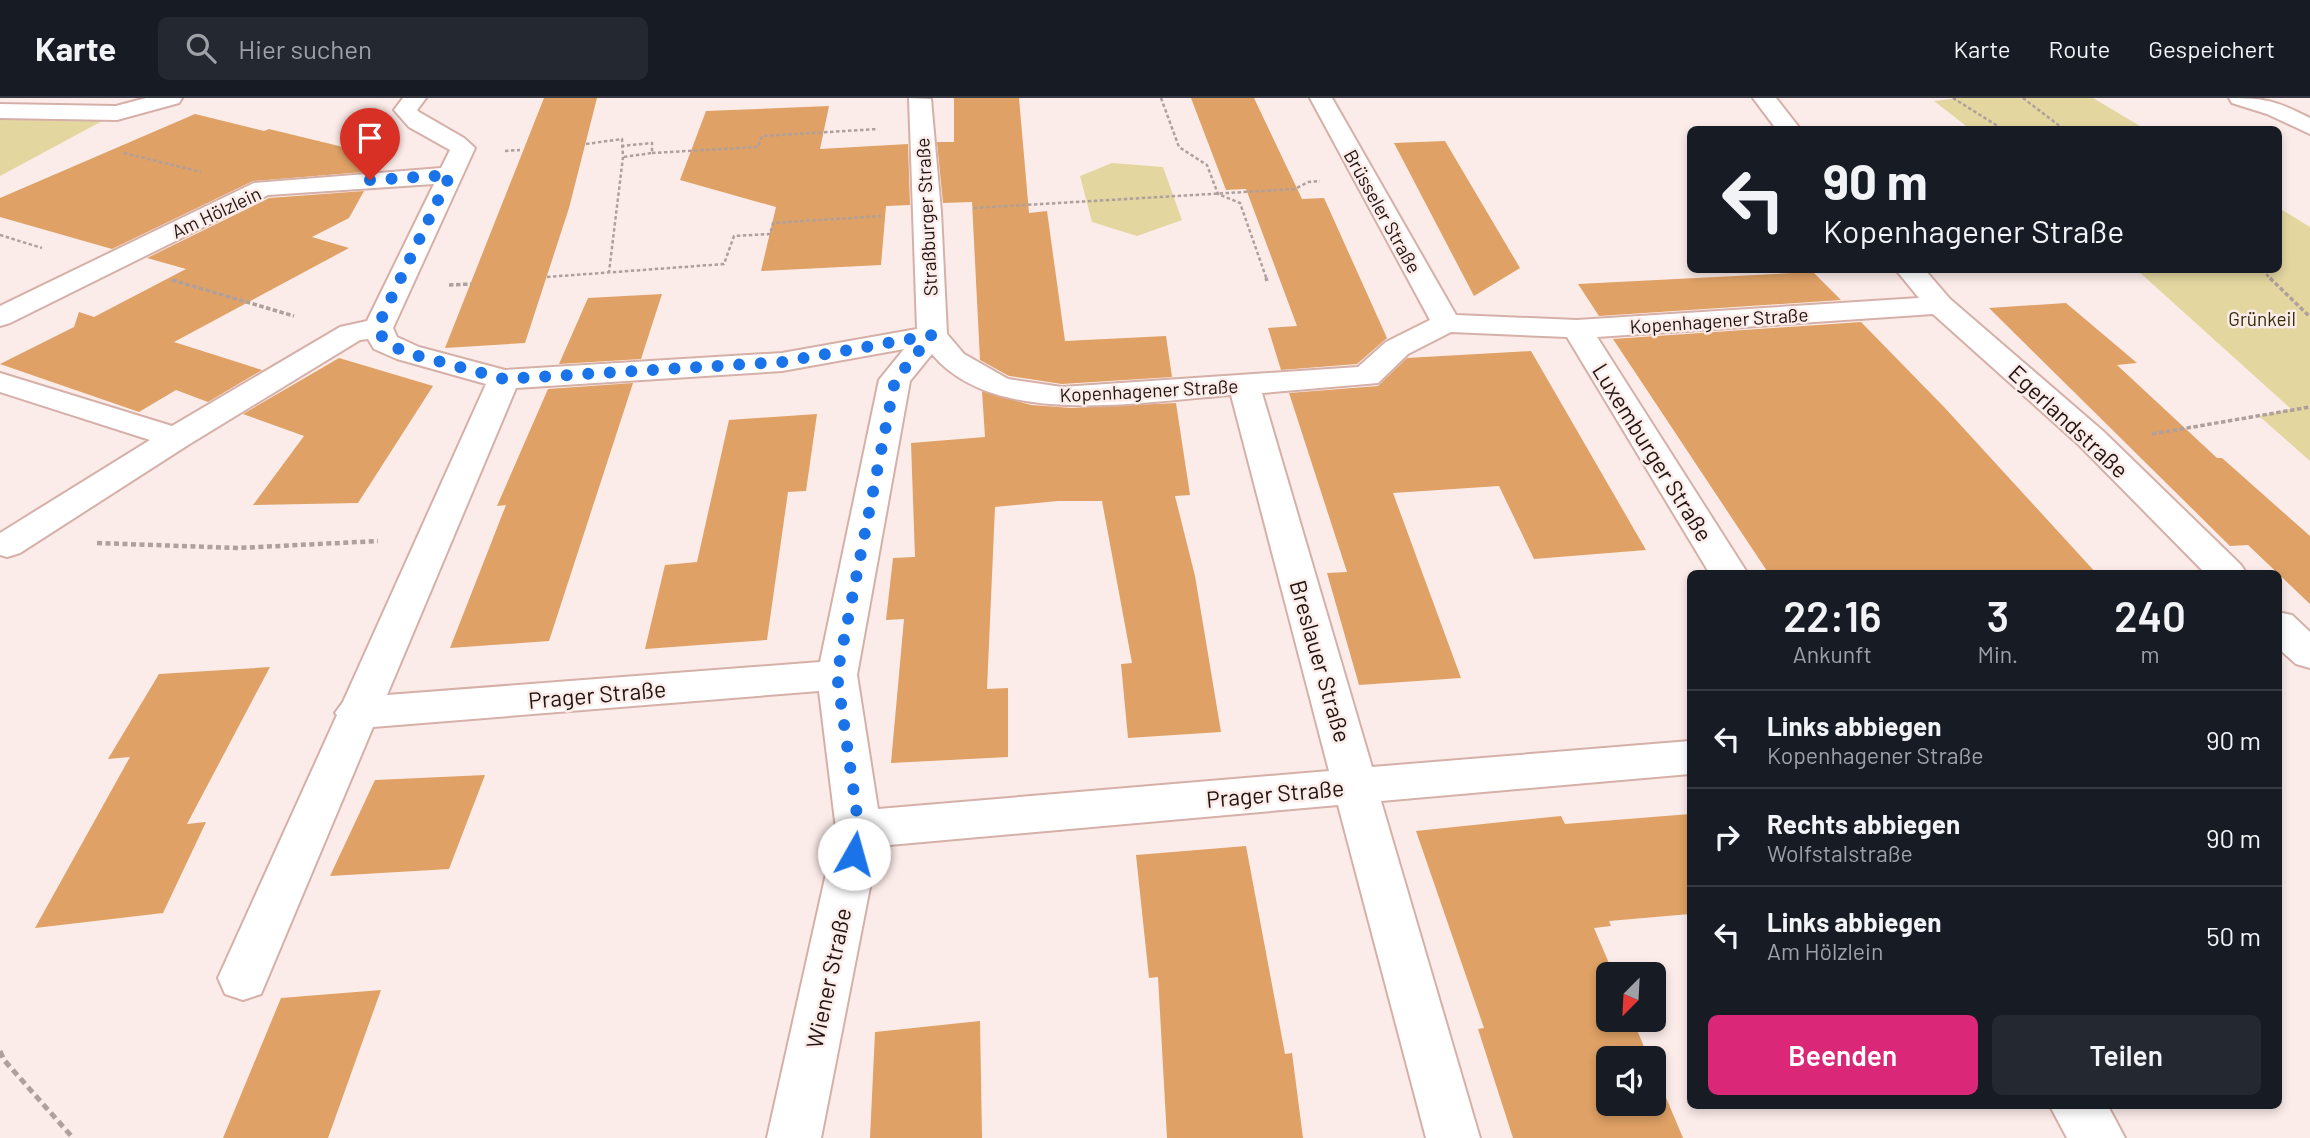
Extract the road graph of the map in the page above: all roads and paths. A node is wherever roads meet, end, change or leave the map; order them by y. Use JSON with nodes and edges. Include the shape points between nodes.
{"nodes":[{"id":1,"x":171,"y":98,"type":"edge"},
{"id":2,"x":415,"y":98,"type":"edge"},
{"id":3,"x":1161,"y":98,"type":"edge"},
{"id":4,"x":1321,"y":98,"type":"edge"},
{"id":5,"x":1763,"y":98,"type":"edge"},
{"id":6,"x":1953,"y":98,"type":"edge"},
{"id":7,"x":2023,"y":98,"type":"edge"},
{"id":8,"x":2240,"y":98,"type":"edge"},
{"id":9,"x":920,"y":99,"type":"edge"},
{"id":10,"x":0,"y":111,"type":"edge"},
{"id":11,"x":1787,"y":126,"type":"edge"},
{"id":12,"x":1998,"y":126,"type":"edge"},
{"id":13,"x":2060,"y":126,"type":"edge"},
{"id":14,"x":922,"y":127,"type":"junction"},
{"id":15,"x":2310,"y":127,"type":"edge"},
{"id":16,"x":586,"y":144,"type":"dead end"},
{"id":17,"x":621,"y":146,"type":"junction"},
{"id":18,"x":116,"y":151,"type":"dead end"},
{"id":19,"x":652,"y":153,"type":"junction"},
{"id":20,"x":623,"y":157,"type":"junction"},
{"id":21,"x":450,"y":175,"type":"junction"},
{"id":22,"x":263,"y":188,"type":"junction"},
{"id":23,"x":1295,"y":189,"type":"dead end"},
{"id":24,"x":1218,"y":194,"type":"junction"},
{"id":25,"x":928,"y":212,"type":"junction"},
{"id":26,"x":110,"y":262,"type":"junction"},
{"id":27,"x":609,"y":272,"type":"junction"},
{"id":28,"x":1913,"y":273,"type":"edge"},
{"id":29,"x":2265,"y":273,"type":"edge"},
{"id":30,"x":547,"y":277,"type":"dead end"},
{"id":31,"x":1267,"y":281,"type":"dead end"},
{"id":32,"x":1940,"y":305,"type":"junction"},
{"id":33,"x":0,"y":317,"type":"edge"},
{"id":34,"x":2310,"y":317,"type":"edge"},
{"id":35,"x":1446,"y":323,"type":"junction"},
{"id":36,"x":1577,"y":329,"type":"junction"},
{"id":37,"x":364,"y":330,"type":"junction"},
{"id":38,"x":932,"y":335,"type":"junction"},
{"id":39,"x":504,"y":379,"type":"junction"},
{"id":40,"x":0,"y":382,"type":"edge"},
{"id":41,"x":1244,"y":386,"type":"junction"},
{"id":42,"x":2310,"y":407,"type":"edge"},
{"id":43,"x":176,"y":438,"type":"junction"},
{"id":44,"x":2091,"y":438,"type":"junction"},
{"id":45,"x":435,"y":536,"type":"junction"},
{"id":46,"x":7,"y":545,"type":"joint"},
{"id":47,"x":1727,"y":570,"type":"edge"},
{"id":48,"x":2224,"y":570,"type":"edge"},
{"id":49,"x":837,"y":675,"type":"junction"},
{"id":50,"x":356,"y":713,"type":"junction"},
{"id":51,"x":1687,"y":757,"type":"edge"},
{"id":52,"x":1356,"y":785,"type":"junction"},
{"id":53,"x":859,"y":829,"type":"junction"},
{"id":54,"x":243,"y":978,"type":"dead end"},
{"id":55,"x":0,"y":1051,"type":"edge"},
{"id":56,"x":2079,"y":1109,"type":"edge"},
{"id":57,"x":74,"y":1138,"type":"edge"},
{"id":58,"x":794,"y":1138,"type":"edge"},
{"id":59,"x":1453,"y":1138,"type":"edge"},
{"id":60,"x":2098,"y":1138,"type":"edge"}],
"edges":[{"from":1,"to":10,"type":"street","via":[[117,113]]},
{"from":2,"to":21,"type":"street","via":[[405,110],[414,122],[463,148]]},
{"from":3,"to":24,"type":"path","via":[[1179,147],[1207,165]]},
{"from":4,"to":35,"type":"street","name":"Brüsseler Straße"},
{"from":5,"to":11,"type":"street"},
{"from":6,"to":12,"type":"path"},
{"from":7,"to":13,"type":"path"},
{"from":8,"to":15,"type":"street"},
{"from":9,"to":14,"type":"street","name":"Straßburger Straße"},
{"from":14,"to":19,"type":"path","via":[[762,136],[758,147]]},
{"from":14,"to":25,"type":"street","name":"Straßburger Straße"},
{"from":16,"to":17,"type":"path","via":[[622,139]]},
{"from":17,"to":19,"type":"path","via":[[652,143]]},
{"from":17,"to":20,"type":"path"},
{"from":18,"to":22,"type":"path"},
{"from":19,"to":20,"type":"path"},
{"from":20,"to":27,"type":"path"},
{"from":21,"to":22,"type":"street","name":"Am Hölzlein"},
{"from":21,"to":37,"type":"street"},
{"from":22,"to":26,"type":"street","name":"Am Hölzlein"},
{"from":23,"to":24,"type":"path"},
{"from":24,"to":25,"type":"path"},
{"from":24,"to":31,"type":"path","via":[[1240,203]]},
{"from":25,"to":27,"type":"path","via":[[773,223],[770,234],[734,236],[724,264]]},
{"from":25,"to":38,"type":"street","name":"Straßburger Straße"},
{"from":26,"to":33,"type":"street","name":"Am Hölzlein"},
{"from":26,"to":37,"type":"path"},
{"from":27,"to":30,"type":"path"},
{"from":28,"to":32,"type":"street","name":"Egerlandstraße"},
{"from":29,"to":34,"type":"path"},
{"from":32,"to":36,"type":"street","name":"Kopenhagener Straße"},
{"from":32,"to":44,"type":"street","name":"Egerlandstraße"},
{"from":35,"to":36,"type":"street","name":"Kopenhagener Straße"},
{"from":35,"to":41,"type":"street","name":"Kopenhagener Straße","via":[[1397,348],[1367,376]]},
{"from":36,"to":47,"type":"street","name":"Luxemburger Straße"},
{"from":37,"to":39,"type":"street","via":[[408,353]]},
{"from":37,"to":43,"type":"street"},
{"from":38,"to":39,"type":"street","via":[[782,362]]},
{"from":38,"to":41,"type":"street","name":"Kopenhagener Straße","via":[[953,360],[999,387],[1062,397]]},
{"from":38,"to":49,"type":"street","name":"Wiener Straße","via":[[895,380]]},
{"from":39,"to":45,"type":"street"},
{"from":40,"to":43,"type":"street"},
{"from":41,"to":52,"type":"street","name":"Breslauer Straße"},
{"from":42,"to":44,"type":"path","via":[[2156,434]]},
{"from":43,"to":46,"type":"street"},
{"from":44,"to":48,"type":"street","name":"Egerlandstraße"},
{"from":45,"to":46,"type":"path","via":[[239,548],[150,548],[66,541]]},
{"from":45,"to":50,"type":"street"},
{"from":49,"to":50,"type":"street","name":"Prager Straße"},
{"from":49,"to":53,"type":"street","name":"Wiener Straße"},
{"from":50,"to":54,"type":"street"},
{"from":51,"to":52,"type":"street","name":"Prager Straße"},
{"from":52,"to":53,"type":"street","name":"Prager Straße"},
{"from":52,"to":59,"type":"street","name":"Breslauer Straße"},
{"from":53,"to":58,"type":"street","name":"Wiener Straße"},
{"from":55,"to":57,"type":"path"},
{"from":56,"to":60,"type":"street"}]}
